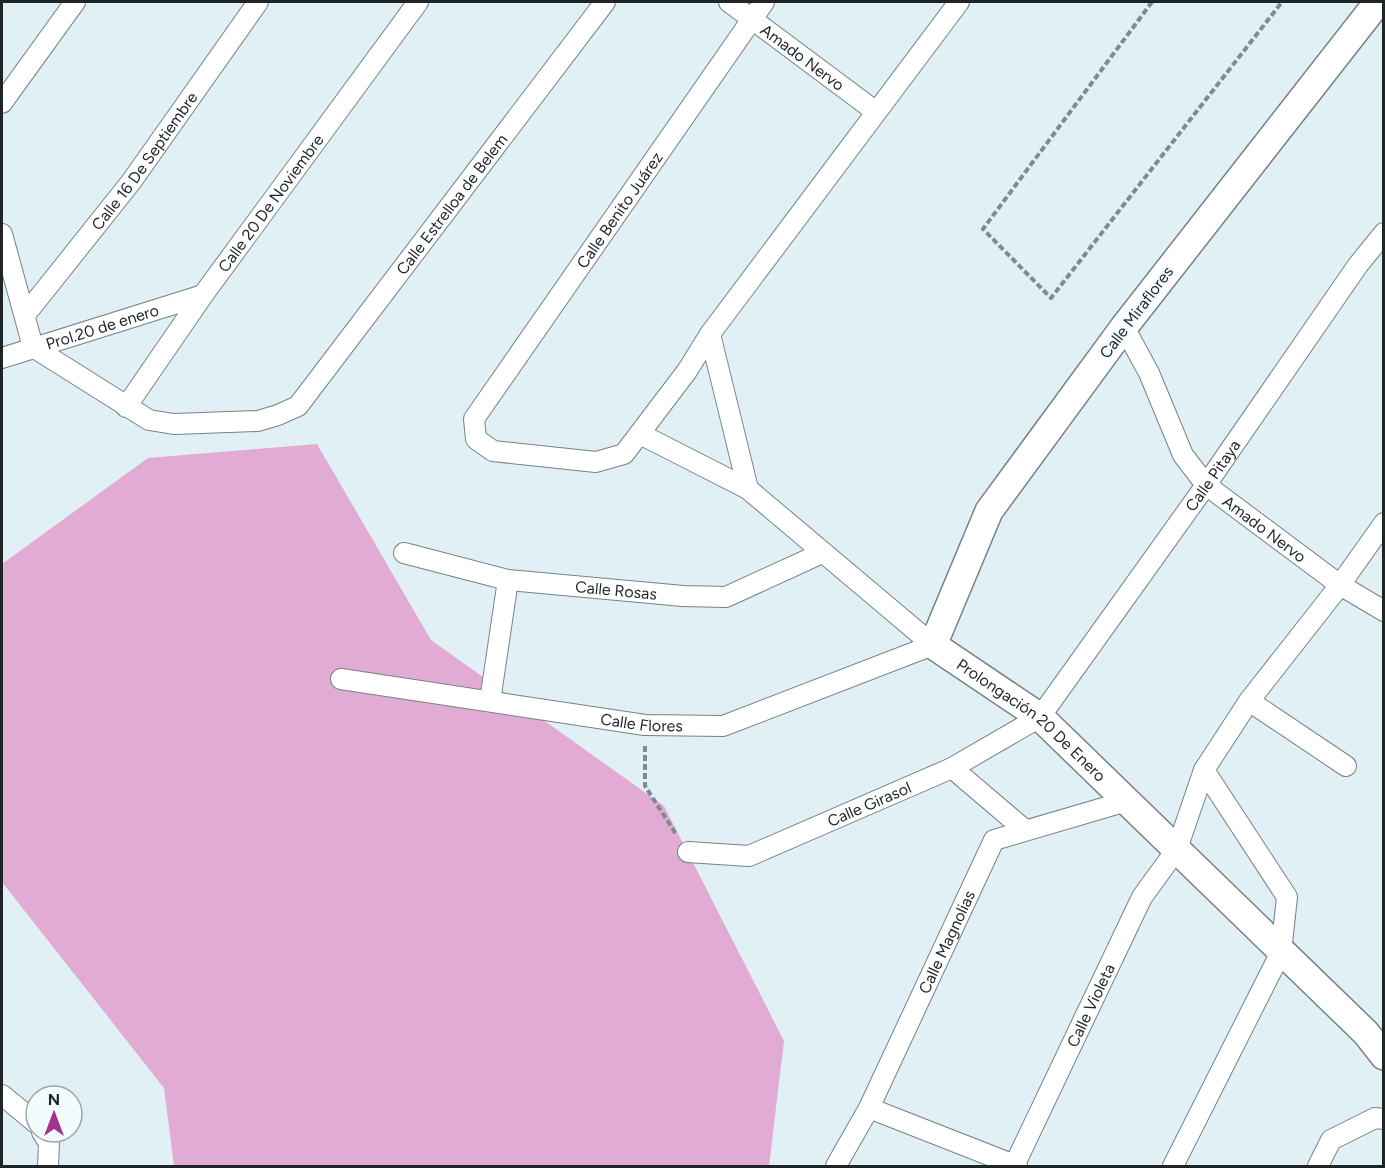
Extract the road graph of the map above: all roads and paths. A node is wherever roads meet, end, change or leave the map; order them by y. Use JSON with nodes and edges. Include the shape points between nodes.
{"nodes":[{"id":1,"x":75,"y":2,"type":"edge"},
{"id":2,"x":258,"y":2,"type":"edge"},
{"id":3,"x":418,"y":2,"type":"edge"},
{"id":4,"x":604,"y":2,"type":"edge"},
{"id":5,"x":729,"y":2,"type":"edge"},
{"id":6,"x":764,"y":2,"type":"edge"},
{"id":7,"x":959,"y":2,"type":"edge"},
{"id":8,"x":1152,"y":2,"type":"edge"},
{"id":9,"x":1282,"y":2,"type":"edge"},
{"id":10,"x":1378,"y":2,"type":"edge"},
{"id":11,"x":751,"y":18,"type":"junction"},
{"id":12,"x":2,"y":103,"type":"edge"},
{"id":13,"x":875,"y":111,"type":"junction"},
{"id":14,"x":1383,"y":233,"type":"edge"},
{"id":15,"x":2,"y":234,"type":"edge"},
{"id":16,"x":202,"y":294,"type":"junction"},
{"id":17,"x":25,"y":315,"type":"junction"},
{"id":18,"x":1124,"y":327,"type":"junction"},
{"id":19,"x":710,"y":334,"type":"junction"},
{"id":20,"x":33,"y":347,"type":"junction"},
{"id":21,"x":2,"y":358,"type":"edge"},
{"id":22,"x":126,"y":407,"type":"junction"},
{"id":23,"x":640,"y":434,"type":"junction"},
{"id":24,"x":1206,"y":485,"type":"junction"},
{"id":25,"x":748,"y":489,"type":"junction"},
{"id":26,"x":1383,"y":522,"type":"edge"},
{"id":27,"x":404,"y":553,"type":"dead end"},
{"id":28,"x":822,"y":553,"type":"junction"},
{"id":29,"x":508,"y":580,"type":"junction"},
{"id":30,"x":1340,"y":585,"type":"junction"},
{"id":31,"x":1383,"y":612,"type":"edge"},
{"id":32,"x":933,"y":645,"type":"junction"},
{"id":33,"x":341,"y":679,"type":"dead end"},
{"id":34,"x":490,"y":700,"type":"junction"},
{"id":35,"x":1249,"y":701,"type":"junction"},
{"id":36,"x":1040,"y":717,"type":"junction"},
{"id":37,"x":645,"y":725,"type":"junction"},
{"id":38,"x":1346,"y":766,"type":"dead end"},
{"id":39,"x":952,"y":768,"type":"junction"},
{"id":40,"x":1204,"y":770,"type":"junction"},
{"id":41,"x":1127,"y":801,"type":"junction"},
{"id":42,"x":1024,"y":830,"type":"junction"},
{"id":43,"x":1177,"y":849,"type":"junction"},
{"id":44,"x":688,"y":852,"type":"joint"},
{"id":45,"x":1281,"y":952,"type":"junction"},
{"id":46,"x":1383,"y":1056,"type":"edge"},
{"id":47,"x":2,"y":1095,"type":"edge"},
{"id":48,"x":869,"y":1108,"type":"junction"},
{"id":49,"x":24,"y":1114,"type":"edge"},
{"id":50,"x":1383,"y":1119,"type":"edge"},
{"id":51,"x":49,"y":1144,"type":"edge"},
{"id":52,"x":1015,"y":1166,"type":"edge"},
{"id":53,"x":48,"y":1167,"type":"edge"},
{"id":54,"x":836,"y":1167,"type":"edge"},
{"id":55,"x":1173,"y":1167,"type":"edge"},
{"id":56,"x":1318,"y":1167,"type":"edge"}],
"edges":[{"from":1,"to":12,"type":"street"},
{"from":2,"to":17,"type":"street","name":"Calle 16 De Septiembre","via":[[131,182]]},
{"from":3,"to":16,"type":"street","name":"Calle 20 De Noviembre"},
{"from":4,"to":22,"type":"street","name":"Calle Estrelloa de Belem","via":[[298,406],[258,421],[174,424],[149,420]]},
{"from":5,"to":11,"type":"street","name":"Amado Nervo"},
{"from":6,"to":11,"type":"street","name":"Calle Benito Juárez"},
{"from":7,"to":13,"type":"street"},
{"from":8,"to":9,"type":"path","via":[[983,229],[1051,298]]},
{"from":10,"to":18,"type":"main road","name":"Calle Miraflores"},
{"from":11,"to":13,"type":"street","name":"Amado Nervo"},
{"from":11,"to":23,"type":"street","name":"Calle Benito Juárez","via":[[474,419],[476,439],[493,451],[596,462],[624,454]]},
{"from":13,"to":19,"type":"street"},
{"from":14,"to":24,"type":"street","name":"Calle Pitaya"},
{"from":15,"to":17,"type":"street"},
{"from":16,"to":20,"type":"street","name":"Prol.20 de enero"},
{"from":16,"to":22,"type":"street","name":"Calle 20 De Noviembre"},
{"from":17,"to":20,"type":"street"},
{"from":18,"to":24,"type":"street","name":"Amado Nervo","via":[[1149,373],[1183,455]]},
{"from":18,"to":32,"type":"main road","name":"Calle Miraflores","via":[[989,511]]},
{"from":19,"to":23,"type":"street"},
{"from":19,"to":25,"type":"street"},
{"from":20,"to":21,"type":"street","name":"Prol.20 de enero"},
{"from":20,"to":22,"type":"street"},
{"from":23,"to":25,"type":"street","name":"Prolongación 20 De Enero"},
{"from":24,"to":30,"type":"street","name":"Amado Nervo"},
{"from":24,"to":36,"type":"street","name":"Calle Pitaya"},
{"from":25,"to":28,"type":"street","name":"Prolongación 20 De Enero"},
{"from":26,"to":30,"type":"street","name":"Calle Violeta"},
{"from":27,"to":29,"type":"street","name":"Calle Rosas"},
{"from":28,"to":29,"type":"street","name":"Calle Rosas","via":[[726,597]]},
{"from":28,"to":32,"type":"street","name":"Prolongación 20 De Enero"},
{"from":29,"to":34,"type":"street"},
{"from":30,"to":31,"type":"street","name":"Amado Nervo"},
{"from":30,"to":35,"type":"street","name":"Calle Violeta"},
{"from":32,"to":36,"type":"main road","name":"Prolongación 20 De Enero"},
{"from":32,"to":37,"type":"street","name":"Calle Flores","via":[[723,726]]},
{"from":33,"to":34,"type":"street","name":"Calle Flores"},
{"from":34,"to":37,"type":"street","name":"Calle Flores"},
{"from":35,"to":38,"type":"street"},
{"from":35,"to":40,"type":"street","name":"Calle Violeta"},
{"from":36,"to":39,"type":"street","name":"Calle Girasol"},
{"from":36,"to":41,"type":"main road","name":"Prolongación 20 De Enero"},
{"from":37,"to":44,"type":"path","via":[[645,786]]},
{"from":39,"to":42,"type":"street"},
{"from":39,"to":44,"type":"street","name":"Calle Girasol","via":[[750,856]]},
{"from":40,"to":43,"type":"street","name":"Calle Violeta"},
{"from":40,"to":45,"type":"street","via":[[1287,897]]},
{"from":41,"to":42,"type":"street","name":"Calle Magnolias"},
{"from":41,"to":43,"type":"main road","name":"Prolongación 20 De Enero"},
{"from":42,"to":48,"type":"street","name":"Calle Magnolias","via":[[994,840]]},
{"from":43,"to":45,"type":"main road","name":"Prolongación 20 De Enero"},
{"from":43,"to":52,"type":"street","name":"Calle Violeta","via":[[1142,897]]},
{"from":45,"to":46,"type":"main road","name":"Prolongación 20 De Enero","via":[[1366,1033]]},
{"from":45,"to":55,"type":"street"},
{"from":47,"to":49,"type":"street"},
{"from":48,"to":52,"type":"street"},
{"from":48,"to":54,"type":"street","name":"Calle Magnolias"},
{"from":50,"to":56,"type":"street","via":[[1375,1118],[1331,1140]]},
{"from":51,"to":53,"type":"street"}]}
